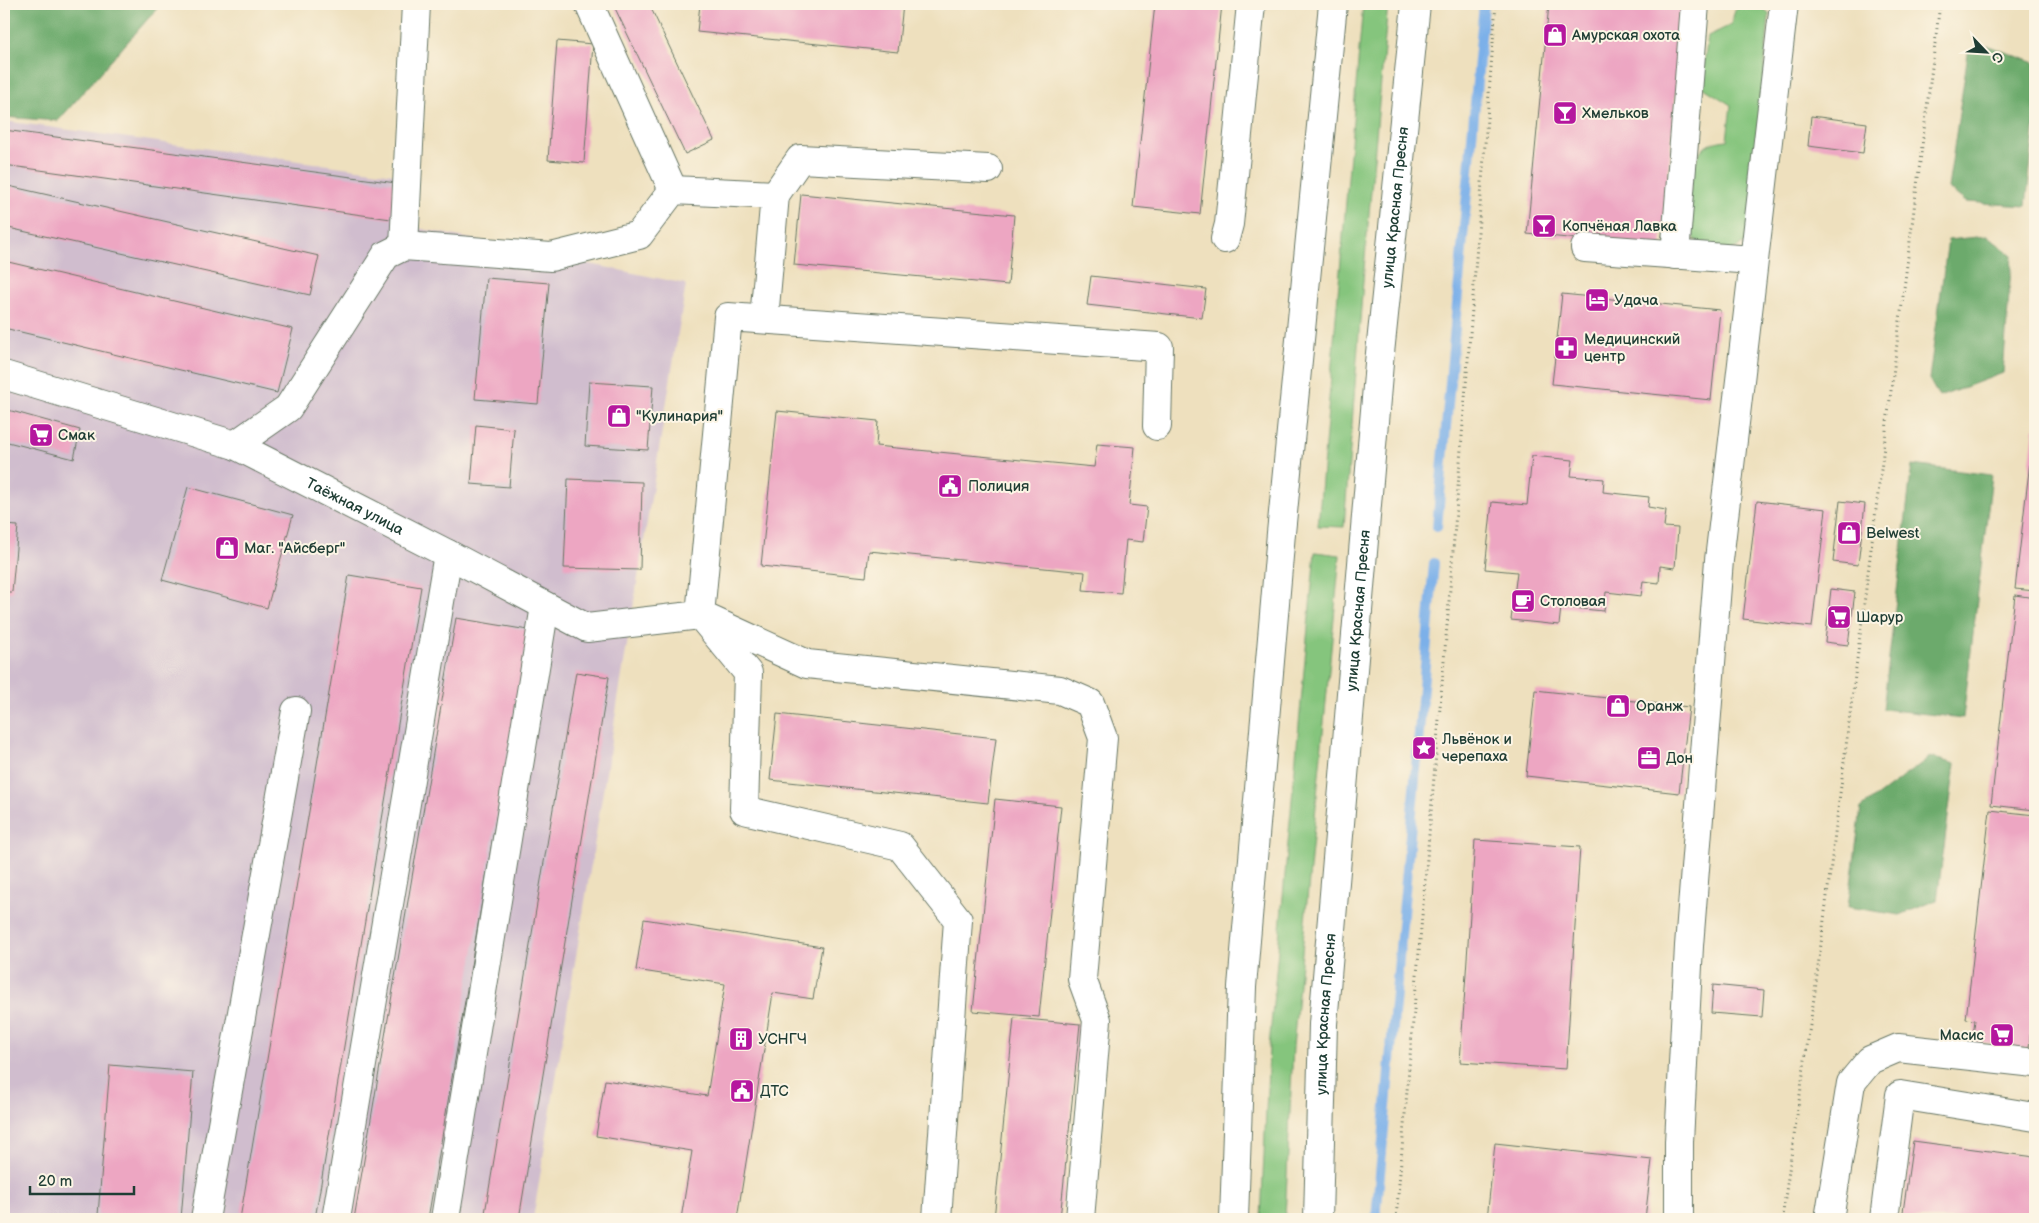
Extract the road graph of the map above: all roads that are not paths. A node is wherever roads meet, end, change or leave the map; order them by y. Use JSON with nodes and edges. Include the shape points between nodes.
{"nodes":[{"id":1,"x":416,"y":4,"type":"edge"},
{"id":2,"x":589,"y":4,"type":"edge"},
{"id":3,"x":1251,"y":4,"type":"edge"},
{"id":4,"x":1332,"y":4,"type":"edge"},
{"id":5,"x":1416,"y":4,"type":"edge"},
{"id":6,"x":1695,"y":4,"type":"edge"},
{"id":7,"x":1784,"y":4,"type":"edge"},
{"id":8,"x":988,"y":169,"type":"dead end"},
{"id":9,"x":673,"y":190,"type":"junction"},
{"id":10,"x":775,"y":195,"type":"junction"},
{"id":11,"x":1225,"y":239,"type":"dead end"},
{"id":12,"x":404,"y":246,"type":"junction"},
{"id":13,"x":1584,"y":248,"type":"dead end"},
{"id":14,"x":1675,"y":255,"type":"junction"},
{"id":15,"x":1753,"y":260,"type":"junction"},
{"id":16,"x":764,"y":319,"type":"junction"},
{"id":17,"x":4,"y":375,"type":"edge"},
{"id":18,"x":1157,"y":426,"type":"dead end"},
{"id":19,"x":235,"y":445,"type":"junction"},
{"id":20,"x":448,"y":554,"type":"junction"},
{"id":21,"x":545,"y":606,"type":"junction"},
{"id":22,"x":700,"y":615,"type":"junction"},
{"id":23,"x":296,"y":711,"type":"dead end"},
{"id":24,"x":2035,"y":1063,"type":"edge"},
{"id":25,"x":2035,"y":1117,"type":"edge"},
{"id":26,"x":205,"y":1219,"type":"edge"},
{"id":27,"x":336,"y":1219,"type":"edge"},
{"id":28,"x":445,"y":1219,"type":"edge"},
{"id":29,"x":937,"y":1219,"type":"edge"},
{"id":30,"x":1080,"y":1219,"type":"edge"},
{"id":31,"x":1234,"y":1219,"type":"edge"},
{"id":32,"x":1318,"y":1219,"type":"edge"},
{"id":33,"x":1678,"y":1219,"type":"edge"},
{"id":34,"x":1830,"y":1219,"type":"edge"},
{"id":35,"x":1884,"y":1219,"type":"edge"}],
"edges":[{"from":1,"to":12,"type":"street"},
{"from":2,"to":9,"type":"street"},
{"from":3,"to":11,"type":"street"},
{"from":4,"to":31,"type":"street","via":[[1242,987]]},
{"from":5,"to":32,"type":"street","name":"улица Красная Пресня","via":[[1379,363],[1323,1024]]},
{"from":6,"to":14,"type":"street"},
{"from":7,"to":15,"type":"street"},
{"from":8,"to":10,"type":"street","via":[[800,159]]},
{"from":9,"to":10,"type":"street"},
{"from":9,"to":12,"type":"street","via":[[639,235],[551,257]]},
{"from":10,"to":16,"type":"street"},
{"from":12,"to":19,"type":"street","via":[[386,255],[288,408]]},
{"from":13,"to":14,"type":"street"},
{"from":14,"to":15,"type":"street"},
{"from":15,"to":33,"type":"street","via":[[1712,644],[1689,946]]},
{"from":16,"to":18,"type":"street","via":[[1159,347]]},
{"from":16,"to":22,"type":"street","via":[[728,316]]},
{"from":17,"to":19,"type":"street","name":"Таёжная улица"},
{"from":19,"to":20,"type":"street","name":"Таёжная улица"},
{"from":20,"to":21,"type":"street","name":"Таёжная улица"},
{"from":20,"to":27,"type":"street"},
{"from":21,"to":22,"type":"street","name":"Таёжная улица","via":[[587,628]]},
{"from":21,"to":28,"type":"street"},
{"from":22,"to":29,"type":"street","via":[[748,673],[744,810],[900,846],[958,920]]},
{"from":22,"to":30,"type":"street","via":[[807,664],[1060,690],[1090,703],[1103,738],[1082,979],[1096,1020]]},
{"from":23,"to":26,"type":"street"},
{"from":24,"to":34,"type":"street","via":[[1898,1048],[1870,1060],[1851,1083]]},
{"from":25,"to":35,"type":"street","via":[[1900,1095]]}]}
